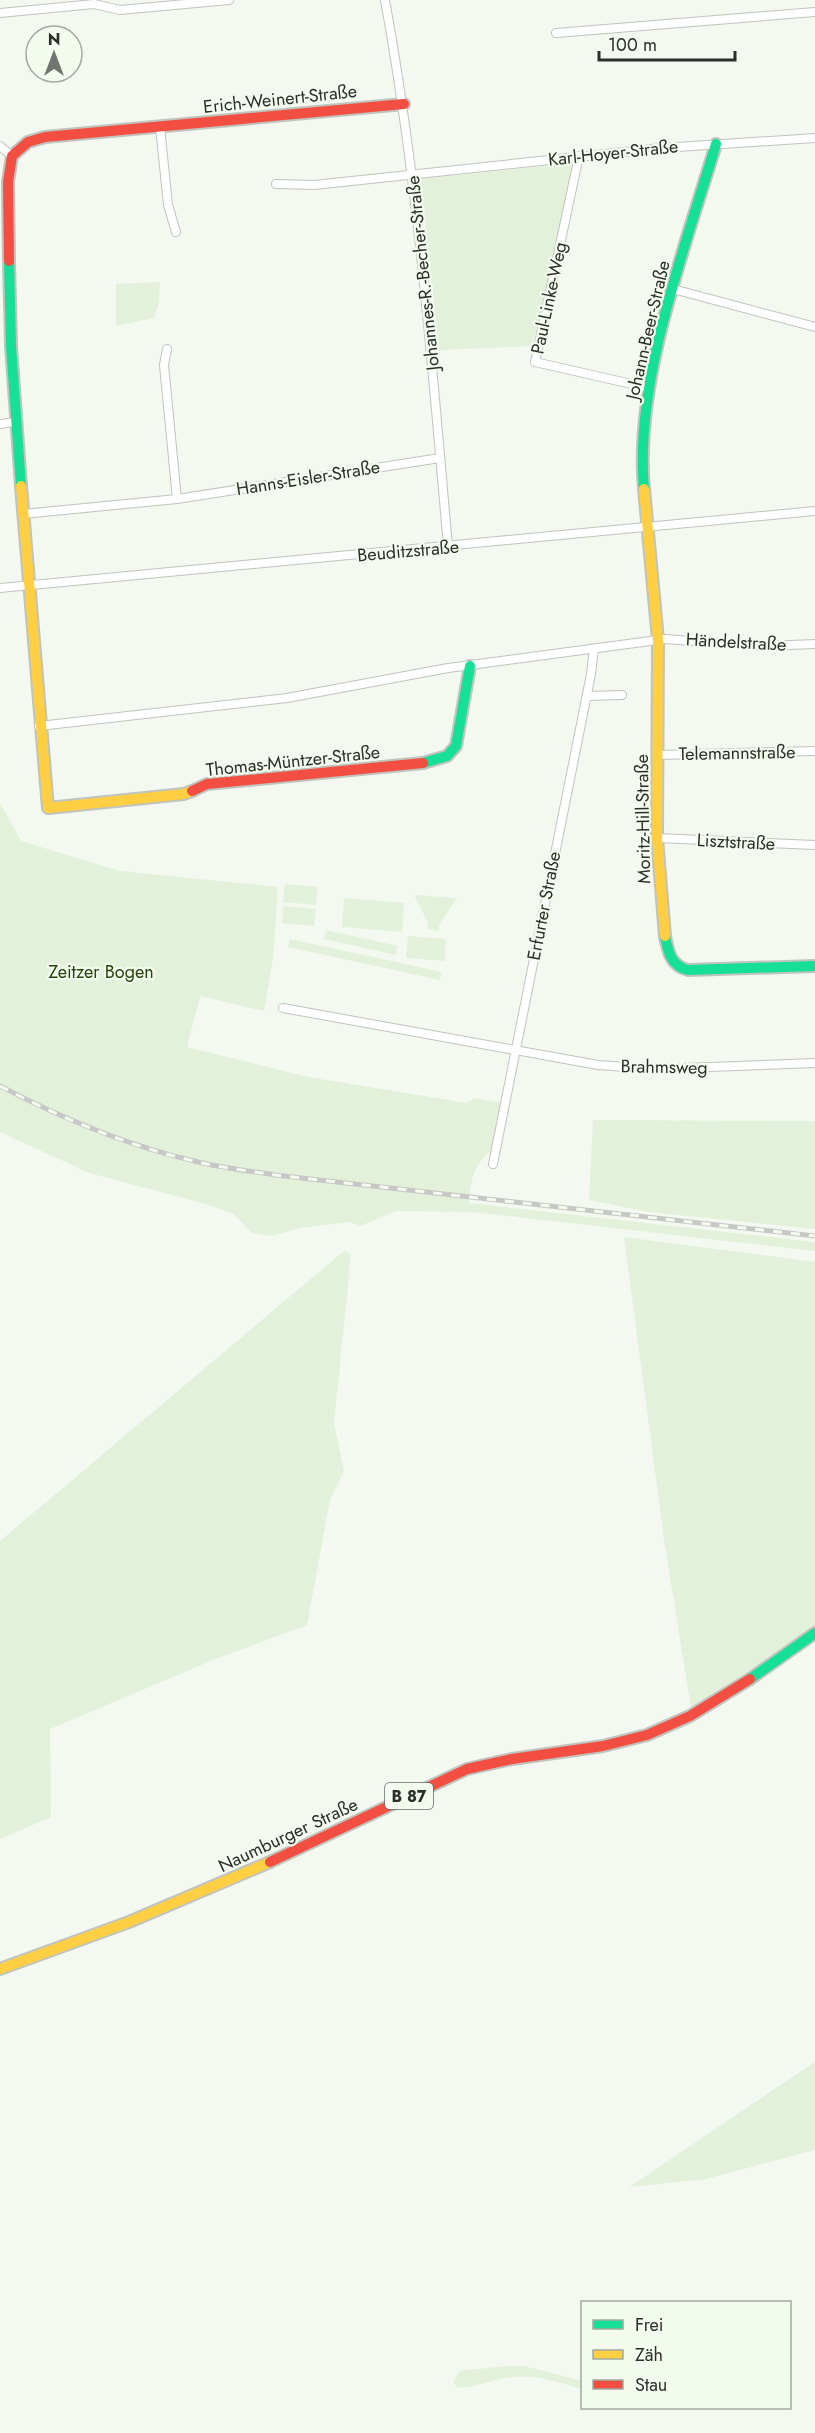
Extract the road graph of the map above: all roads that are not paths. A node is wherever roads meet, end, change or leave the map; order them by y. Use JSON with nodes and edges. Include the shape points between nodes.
{"nodes":[{"id":1,"x":224,"y":0,"type":"edge"},
{"id":2,"x":385,"y":0,"type":"edge"},
{"id":3,"x":194,"y":2,"type":"edge"},
{"id":4,"x":169,"y":3,"type":"edge"},
{"id":5,"x":140,"y":4,"type":"edge"},
{"id":6,"x":115,"y":6,"type":"edge"},
{"id":7,"x":815,"y":12,"type":"edge"},
{"id":8,"x":0,"y":13,"type":"edge"},
{"id":9,"x":556,"y":33,"type":"dead end"},
{"id":10,"x":404,"y":104,"type":"junction"},
{"id":11,"x":160,"y":127,"type":"junction"},
{"id":12,"x":815,"y":138,"type":"edge"},
{"id":13,"x":716,"y":144,"type":"junction"},
{"id":14,"x":0,"y":147,"type":"edge"},
{"id":15,"x":12,"y":156,"type":"junction"},
{"id":16,"x":579,"y":156,"type":"junction"},
{"id":17,"x":412,"y":174,"type":"junction"},
{"id":18,"x":276,"y":184,"type":"dead end"},
{"id":19,"x":176,"y":232,"type":"dead end"},
{"id":20,"x":673,"y":289,"type":"junction"},
{"id":21,"x":815,"y":327,"type":"edge"},
{"id":22,"x":167,"y":349,"type":"dead end"},
{"id":23,"x":649,"y":388,"type":"junction"},
{"id":24,"x":16,"y":422,"type":"junction"},
{"id":25,"x":0,"y":424,"type":"edge"},
{"id":26,"x":440,"y":458,"type":"junction"},
{"id":27,"x":177,"y":499,"type":"junction"},
{"id":28,"x":815,"y":511,"type":"edge"},
{"id":29,"x":23,"y":514,"type":"junction"},
{"id":30,"x":649,"y":528,"type":"junction"},
{"id":31,"x":448,"y":547,"type":"junction"},
{"id":32,"x":28,"y":586,"type":"junction"},
{"id":33,"x":0,"y":588,"type":"edge"},
{"id":34,"x":658,"y":640,"type":"junction"},
{"id":35,"x":815,"y":644,"type":"edge"},
{"id":36,"x":594,"y":649,"type":"junction"},
{"id":37,"x":470,"y":666,"type":"junction"},
{"id":38,"x":622,"y":695,"type":"dead end"},
{"id":39,"x":586,"y":696,"type":"junction"},
{"id":40,"x":39,"y":726,"type":"junction"},
{"id":41,"x":815,"y":751,"type":"edge"},
{"id":42,"x":658,"y":755,"type":"junction"},
{"id":43,"x":657,"y":838,"type":"junction"},
{"id":44,"x":815,"y":845,"type":"edge"},
{"id":45,"x":815,"y":966,"type":"edge"},
{"id":46,"x":283,"y":1008,"type":"dead end"},
{"id":47,"x":515,"y":1050,"type":"junction"},
{"id":48,"x":815,"y":1064,"type":"edge"},
{"id":49,"x":493,"y":1164,"type":"dead end"},
{"id":50,"x":815,"y":1633,"type":"edge"},
{"id":51,"x":0,"y":1969,"type":"edge"}],
"edges":[{"from":1,"to":3,"type":"street"},
{"from":2,"to":10,"type":"street","name":"Johannes-R.-Becher-Straße"},
{"from":3,"to":4,"type":"street"},
{"from":4,"to":5,"type":"street"},
{"from":5,"to":6,"type":"street"},
{"from":6,"to":8,"type":"street","via":[[94,4]]},
{"from":7,"to":9,"type":"street"},
{"from":10,"to":11,"type":"street","name":"Erich-Weinert-Straße"},
{"from":10,"to":17,"type":"street","name":"Johannes-R.-Becher-Straße"},
{"from":11,"to":15,"type":"street","name":"Erich-Weinert-Straße","via":[[45,137],[28,142]]},
{"from":11,"to":19,"type":"street","via":[[168,205]]},
{"from":12,"to":13,"type":"street","name":"Karl-Hoyer-Straße"},
{"from":13,"to":16,"type":"street","name":"Karl-Hoyer-Straße"},
{"from":13,"to":20,"type":"street","name":"Johann-Beer-Straße"},
{"from":14,"to":15,"type":"street"},
{"from":15,"to":24,"type":"street","via":[[8,182]]},
{"from":16,"to":17,"type":"street","name":"Karl-Hoyer-Straße"},
{"from":16,"to":23,"type":"street","name":"Paul-Linke-Weg","via":[[535,362]]},
{"from":17,"to":18,"type":"street","name":"Karl-Hoyer-Straße","via":[[314,186]]},
{"from":17,"to":26,"type":"street","name":"Johannes-R.-Becher-Straße"},
{"from":20,"to":21,"type":"street"},
{"from":20,"to":23,"type":"street","name":"Johann-Beer-Straße"},
{"from":22,"to":27,"type":"street","via":[[164,365]]},
{"from":23,"to":30,"type":"street","name":"Johann-Beer-Straße","via":[[643,475]]},
{"from":24,"to":25,"type":"street"},
{"from":24,"to":29,"type":"street"},
{"from":26,"to":27,"type":"street","name":"Hanns-Eisler-Straße"},
{"from":26,"to":31,"type":"street","name":"Johannes-R.-Becher-Straße"},
{"from":27,"to":29,"type":"street","name":"Hanns-Eisler-Straße"},
{"from":28,"to":30,"type":"street","name":"Beuditzstraße"},
{"from":29,"to":32,"type":"street"},
{"from":30,"to":31,"type":"street","name":"Beuditzstraße"},
{"from":30,"to":34,"type":"street","name":"Moritz-Hill-Straße"},
{"from":31,"to":32,"type":"street","name":"Beuditzstraße"},
{"from":32,"to":33,"type":"street","name":"Beuditzstraße"},
{"from":32,"to":40,"type":"street"},
{"from":34,"to":35,"type":"street","name":"Händelstraße","via":[[764,646]]},
{"from":34,"to":36,"type":"street"},
{"from":34,"to":42,"type":"street","name":"Moritz-Hill-Straße"},
{"from":36,"to":37,"type":"street"},
{"from":36,"to":39,"type":"street","name":"Erfurter Straße"},
{"from":37,"to":40,"type":"street","via":[[287,698]]},
{"from":37,"to":40,"type":"street","name":"Thomas-Müntzer-Straße","via":[[456,746],[447,756],[433,762],[207,784],[165,797],[48,807]]},
{"from":38,"to":39,"type":"street"},
{"from":39,"to":47,"type":"street","name":"Erfurter Straße"},
{"from":41,"to":42,"type":"street","name":"Telemannstraße"},
{"from":42,"to":43,"type":"street","name":"Moritz-Hill-Straße"},
{"from":43,"to":44,"type":"street","name":"Lisztstraße"},
{"from":43,"to":45,"type":"street","name":"Moritz-Hill-Straße","via":[[663,928],[669,956],[679,968]]},
{"from":46,"to":47,"type":"street","name":"Brahmsweg"},
{"from":47,"to":48,"type":"street","name":"Brahmsweg","via":[[594,1065],[655,1069]]},
{"from":47,"to":49,"type":"street","name":"Erfurter Straße"},
{"from":50,"to":51,"type":"street","name":"Naumburger Straße","number":"B 87","via":[[700,1710],[661,1730],[620,1743],[507,1758],[467,1769],[232,1880]]}]}
